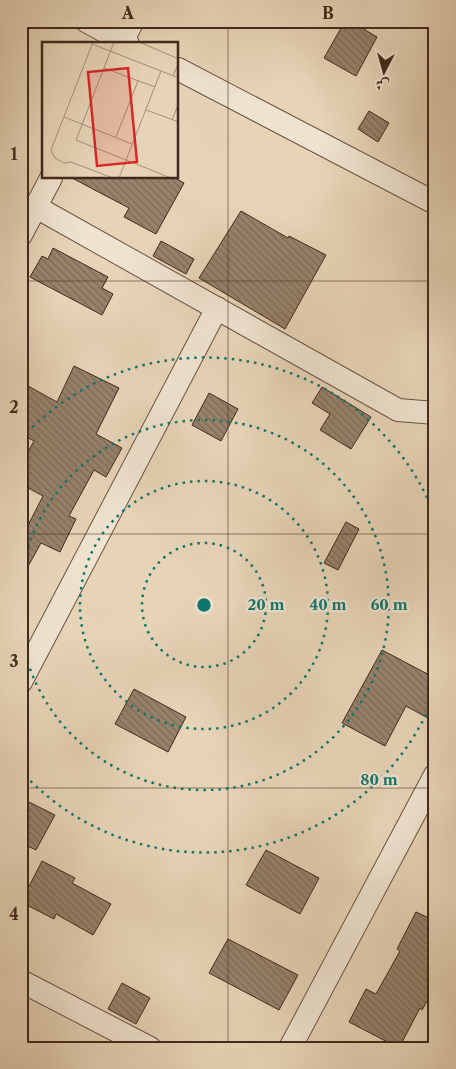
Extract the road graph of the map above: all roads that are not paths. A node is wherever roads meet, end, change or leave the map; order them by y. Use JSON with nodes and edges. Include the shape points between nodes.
{"nodes":[{"id":1,"x":86,"y":21,"type":"edge"},
{"id":2,"x":126,"y":37,"type":"edge"},
{"id":3,"x":179,"y":70,"type":"edge"},
{"id":4,"x":51,"y":179,"type":"edge"},
{"id":5,"x":435,"y":203,"type":"edge"},
{"id":6,"x":36,"y":207,"type":"junction"},
{"id":7,"x":21,"y":236,"type":"edge"},
{"id":8,"x":217,"y":308,"type":"junction"},
{"id":9,"x":435,"y":413,"type":"edge"},
{"id":10,"x":21,"y":682,"type":"edge"},
{"id":11,"x":435,"y":775,"type":"edge"},
{"id":12,"x":21,"y":981,"type":"edge"},
{"id":13,"x":150,"y":1048,"type":"edge"},
{"id":14,"x":290,"y":1048,"type":"edge"}],
"edges":[{"from":1,"to":2,"type":"street"},
{"from":3,"to":5,"type":"street"},
{"from":4,"to":6,"type":"street"},
{"from":6,"to":7,"type":"street"},
{"from":6,"to":8,"type":"street"},
{"from":8,"to":9,"type":"street","via":[[398,410]]},
{"from":8,"to":10,"type":"street"},
{"from":11,"to":14,"type":"street"},
{"from":12,"to":13,"type":"street"}]}
